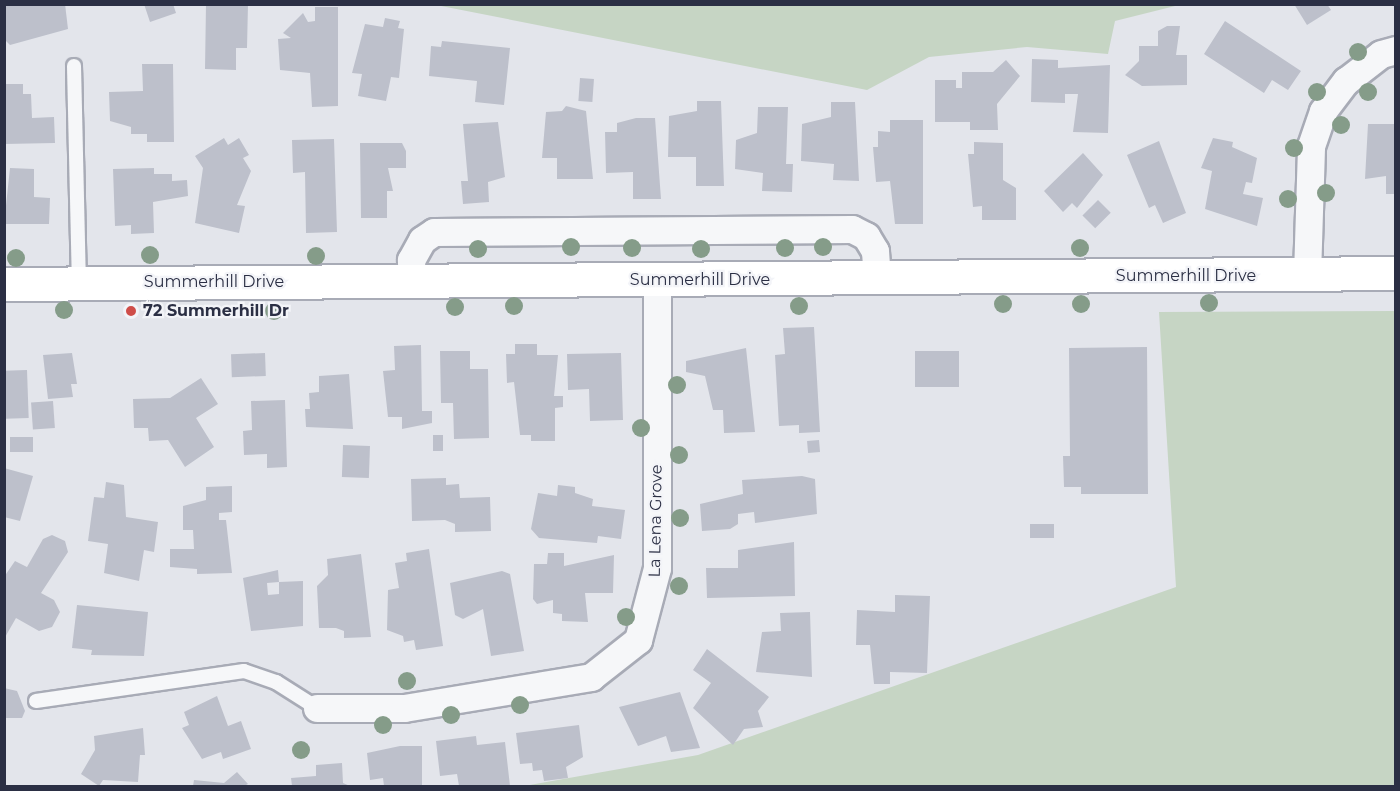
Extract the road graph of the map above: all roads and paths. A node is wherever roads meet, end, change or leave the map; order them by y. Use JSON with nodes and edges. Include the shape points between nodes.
{"nodes":[{"id":1,"x":1395,"y":50,"type":"edge"},
{"id":2,"x":74,"y":66,"type":"dead end"},
{"id":3,"x":1395,"y":273,"type":"edge"},
{"id":4,"x":1307,"y":275,"type":"junction"},
{"id":5,"x":878,"y":279,"type":"junction"},
{"id":6,"x":657,"y":280,"type":"junction"},
{"id":7,"x":412,"y":281,"type":"junction"},
{"id":8,"x":79,"y":283,"type":"junction"},
{"id":9,"x":4,"y":284,"type":"edge"},
{"id":10,"x":36,"y":701,"type":"dead end"},
{"id":11,"x":317,"y":708,"type":"joint"}],
"edges":[{"from":1,"to":4,"type":"street","via":[[1381,54],[1346,81],[1323,111],[1311,146]]},
{"from":2,"to":8,"type":"lane"},
{"from":3,"to":4,"type":"main road","name":"Summerhill Drive"},
{"from":4,"to":5,"type":"main road","name":"Summerhill Drive"},
{"from":5,"to":6,"type":"main road","name":"Summerhill Drive"},
{"from":5,"to":7,"type":"street","via":[[875,251],[866,236],[852,229],[434,232],[422,240],[411,260]]},
{"from":6,"to":7,"type":"main road","name":"Summerhill Drive"},
{"from":6,"to":11,"type":"street","name":"La Lena Grove","via":[[657,568],[638,640],[591,676],[404,708]]},
{"from":7,"to":8,"type":"main road","name":"Summerhill Drive"},
{"from":8,"to":9,"type":"main road","name":"Summerhill Drive"},
{"from":10,"to":11,"type":"lane","via":[[244,671],[276,682]]}]}
